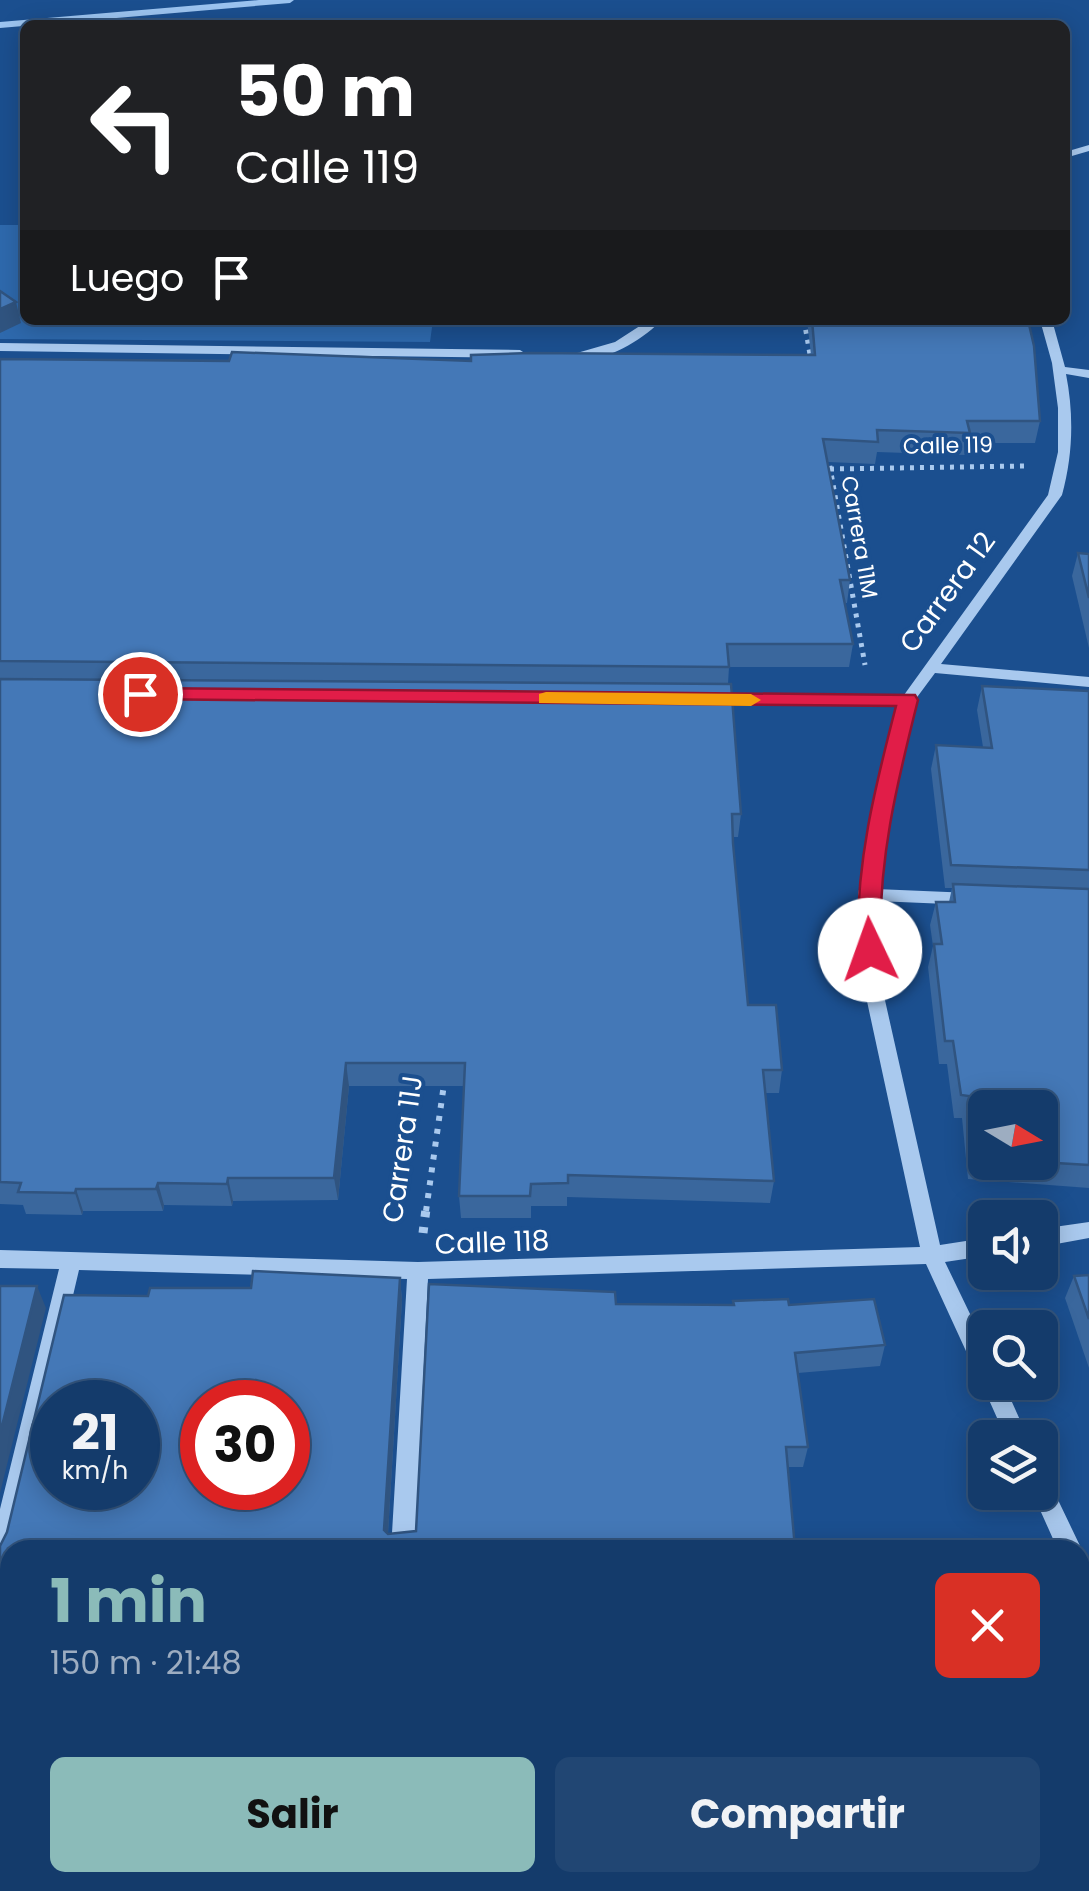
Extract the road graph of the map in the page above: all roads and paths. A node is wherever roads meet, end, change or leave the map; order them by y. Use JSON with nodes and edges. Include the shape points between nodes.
{"nodes":[{"id":1,"x":650,"y":325,"type":"edge"},
{"id":2,"x":805,"y":325,"type":"edge"},
{"id":3,"x":1048,"y":325,"type":"edge"},
{"id":4,"x":0,"y":347,"type":"edge"},
{"id":5,"x":532,"y":354,"type":"edge"},
{"id":6,"x":552,"y":355,"type":"edge"},
{"id":7,"x":1062,"y":370,"type":"junction"},
{"id":8,"x":1089,"y":374,"type":"edge"},
{"id":9,"x":814,"y":376,"type":"edge"},
{"id":10,"x":827,"y":450,"type":"edge"},
{"id":11,"x":1066,"y":466,"type":"junction"},
{"id":12,"x":830,"y":468,"type":"junction"},
{"id":13,"x":929,"y":668,"type":"junction"},
{"id":14,"x":1089,"y":682,"type":"edge"},
{"id":15,"x":681,"y":700,"type":"edge"},
{"id":16,"x":908,"y":700,"type":"junction"},
{"id":17,"x":871,"y":701,"type":"junction"},
{"id":18,"x":867,"y":895,"type":"junction"},
{"id":19,"x":996,"y":900,"type":"edge"},
{"id":20,"x":447,"y":1061,"type":"edge"},
{"id":21,"x":1089,"y":1230,"type":"edge"},
{"id":22,"x":1058,"y":1235,"type":"edge"},
{"id":23,"x":968,"y":1250,"type":"edge"},
{"id":24,"x":932,"y":1255,"type":"junction"},
{"id":25,"x":0,"y":1258,"type":"edge"},
{"id":26,"x":71,"y":1260,"type":"junction"},
{"id":27,"x":418,"y":1271,"type":"junction"},
{"id":28,"x":968,"y":1332,"type":"edge"},
{"id":29,"x":1051,"y":1510,"type":"edge"},
{"id":30,"x":4,"y":1540,"type":"edge"},
{"id":31,"x":404,"y":1540,"type":"edge"},
{"id":32,"x":1065,"y":1540,"type":"edge"}],
"edges":[{"from":1,"to":6,"type":"street","via":[[591,355]]},
{"from":2,"to":9,"type":"path"},
{"from":3,"to":7,"type":"street","name":"Carrera 12"},
{"from":4,"to":5,"type":"street"},
{"from":7,"to":8,"type":"street"},
{"from":7,"to":11,"type":"street","name":"Carrera 12"},
{"from":10,"to":12,"type":"path","name":"Carrera 11M"},
{"from":11,"to":12,"type":"path","name":"Calle 119"},
{"from":11,"to":13,"type":"street","name":"Carrera 12","via":[[1054,495]]},
{"from":12,"to":17,"type":"path","name":"Carrera 11M"},
{"from":13,"to":14,"type":"street"},
{"from":13,"to":16,"type":"street","name":"Carrera 12"},
{"from":15,"to":17,"type":"street"},
{"from":16,"to":17,"type":"street"},
{"from":16,"to":18,"type":"street","name":"Carrera 12"},
{"from":18,"to":19,"type":"street"},
{"from":18,"to":24,"type":"street","name":"Carrera 12","via":[[874,996]]},
{"from":20,"to":27,"type":"path","name":"Carrera 11J"},
{"from":21,"to":22,"type":"street"},
{"from":23,"to":24,"type":"street","name":"Calle 118"},
{"from":24,"to":27,"type":"street","name":"Calle 118"},
{"from":24,"to":28,"type":"street","name":"Carrera 12"},
{"from":25,"to":26,"type":"street","name":"Calle 118"},
{"from":26,"to":27,"type":"street","name":"Calle 118"},
{"from":26,"to":30,"type":"street"},
{"from":27,"to":31,"type":"street"},
{"from":29,"to":32,"type":"street"}]}
